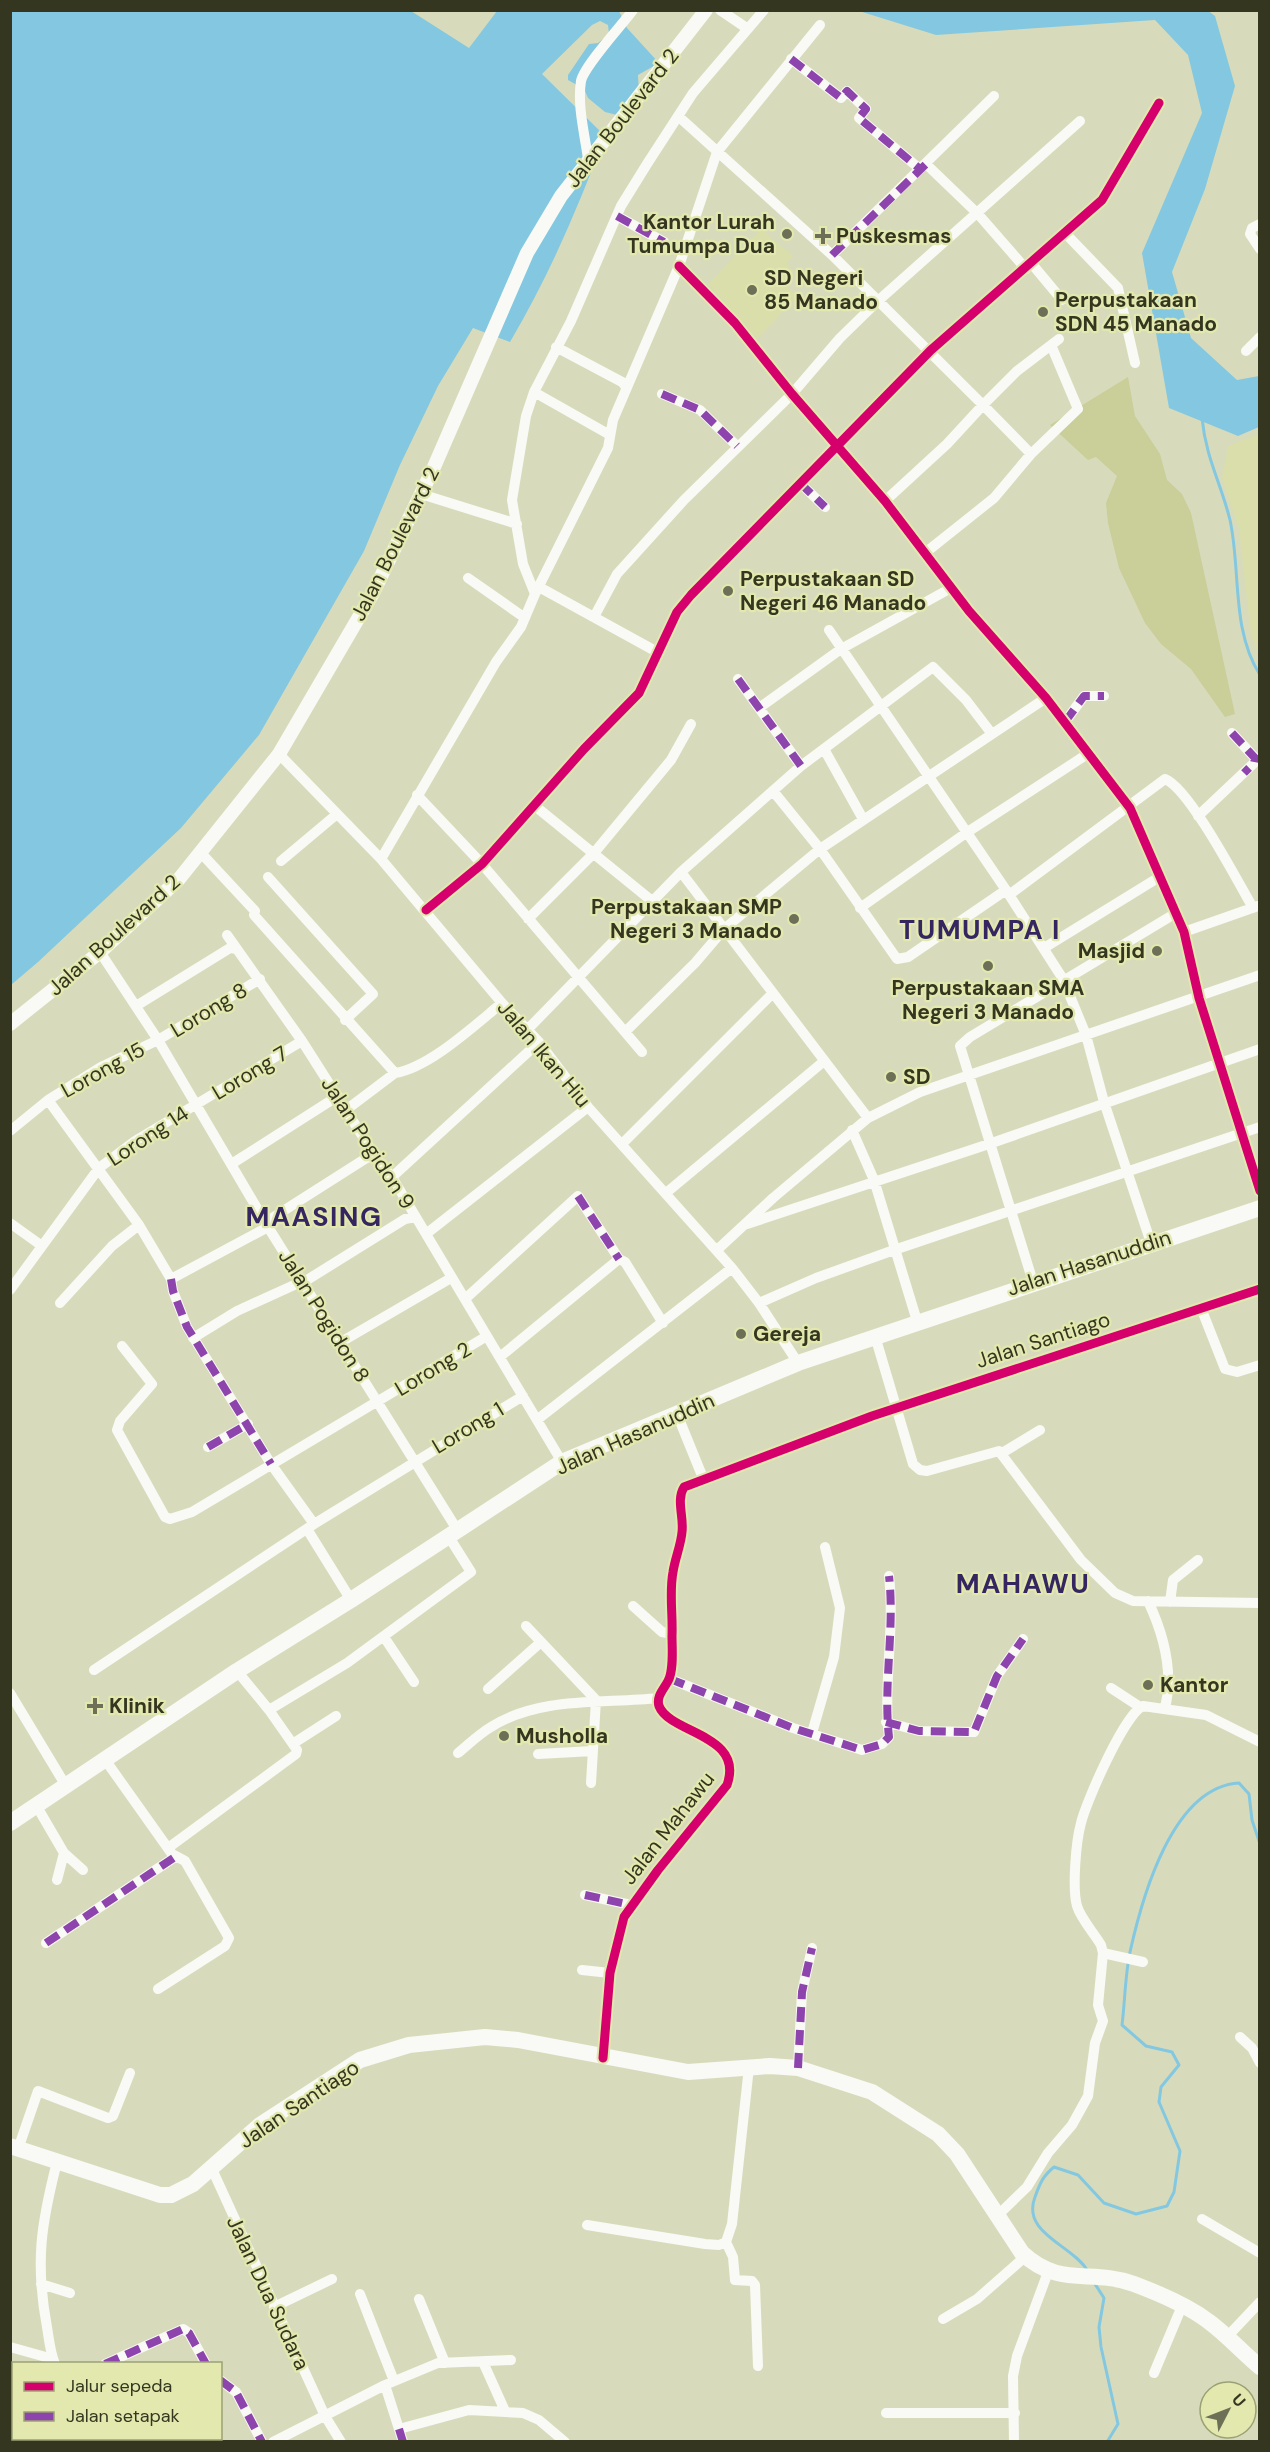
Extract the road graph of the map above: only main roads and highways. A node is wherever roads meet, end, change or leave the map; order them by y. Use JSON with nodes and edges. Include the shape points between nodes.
{"nodes":[{"id":1,"x":705,"y":10,"type":"edge"},
{"id":2,"x":10,"y":1024,"type":"edge"},
{"id":3,"x":1260,"y":1208,"type":"edge"},
{"id":4,"x":10,"y":1823,"type":"edge"},
{"id":5,"x":14,"y":2148,"type":"edge"},
{"id":6,"x":1260,"y":2367,"type":"edge"}],
"edges":[{"from":1,"to":2,"type":"main road","name":"Jalan Boulevard 2","via":[[588,159],[527,253],[373,593],[279,754],[179,879],[100,952]]},
{"from":3,"to":4,"type":"highway","name":"Jalan Hasanuddin","via":[[798,1363],[562,1462]]},
{"from":5,"to":6,"type":"highway","name":"Jalan Santiago","via":[[160,2195],[171,2195],[182,2192],[212,2169],[260,2125],[360,2060],[442,2040],[518,2040],[688,2072],[798,2068],[872,2092],[938,2134],[957,2154],[1026,2256],[1048,2272],[1134,2284],[1209,2322]]}]}
